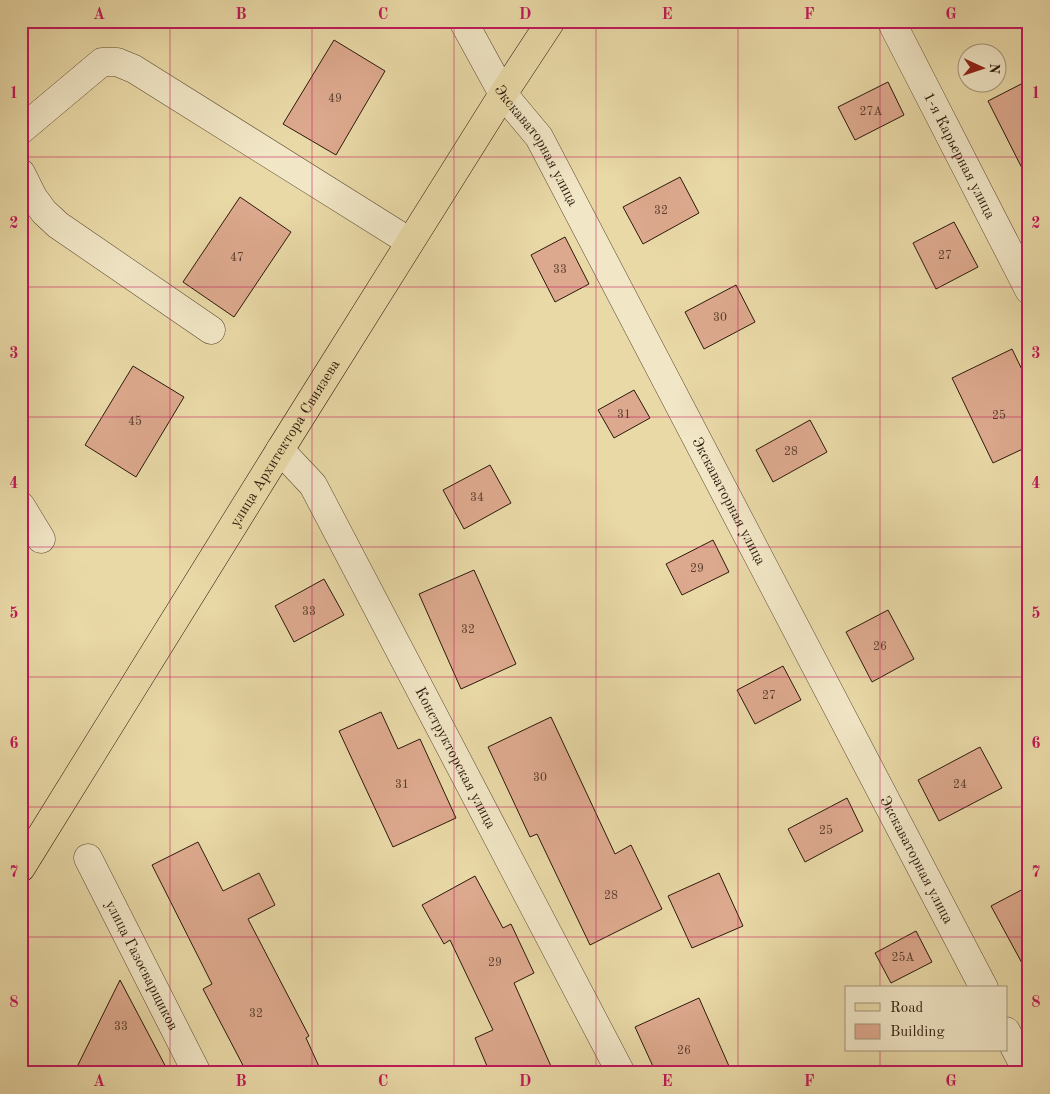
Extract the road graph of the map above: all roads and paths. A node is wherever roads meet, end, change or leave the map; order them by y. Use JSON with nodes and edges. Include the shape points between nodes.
{"nodes":[{"id":1,"x":463,"y":21,"type":"edge"},
{"id":2,"x":551,"y":21,"type":"edge"},
{"id":3,"x":891,"y":21,"type":"edge"},
{"id":4,"x":503,"y":94,"type":"junction"},
{"id":5,"x":21,"y":130,"type":"edge"},
{"id":6,"x":21,"y":174,"type":"edge"},
{"id":7,"x":410,"y":242,"type":"junction"},
{"id":8,"x":1029,"y":290,"type":"edge"},
{"id":9,"x":211,"y":330,"type":"dead end"},
{"id":10,"x":280,"y":450,"type":"junction"},
{"id":11,"x":21,"y":506,"type":"edge"},
{"id":12,"x":41,"y":539,"type":"dead end"},
{"id":13,"x":28,"y":841,"type":"edge"},
{"id":14,"x":88,"y":858,"type":"dead end"},
{"id":15,"x":21,"y":868,"type":"edge"},
{"id":16,"x":983,"y":986,"type":"edge"},
{"id":17,"x":1008,"y":1034,"type":"edge"},
{"id":18,"x":197,"y":1073,"type":"edge"},
{"id":19,"x":621,"y":1073,"type":"edge"},
{"id":20,"x":1028,"y":1073,"type":"edge"}],
"edges":[{"from":1,"to":4,"type":"street","name":"Экскаваторная улица"},
{"from":2,"to":4,"type":"main road","name":"улица Архитектора Свиязева"},
{"from":3,"to":8,"type":"street","name":"1-я Карьерная улица"},
{"from":4,"to":7,"type":"main road","name":"улица Архитектора Свиязева"},
{"from":4,"to":16,"type":"street","name":"Экскаваторная улица","via":[[539,138]]},
{"from":5,"to":7,"type":"street","via":[[102,62],[117,62],[134,69]]},
{"from":6,"to":9,"type":"street","via":[[44,212],[58,225]]},
{"from":7,"to":10,"type":"main road","name":"улица Архитектора Свиязева"},
{"from":10,"to":13,"type":"main road","name":"улица Архитектора Свиязева"},
{"from":10,"to":19,"type":"street","name":"Конструкторская улица","via":[[313,484]]},
{"from":11,"to":12,"type":"street"},
{"from":13,"to":15,"type":"main road","name":"улица Архитектора Свиязева"},
{"from":14,"to":18,"type":"street","name":"улица Газосварщиков"},
{"from":17,"to":20,"type":"street"}]}
